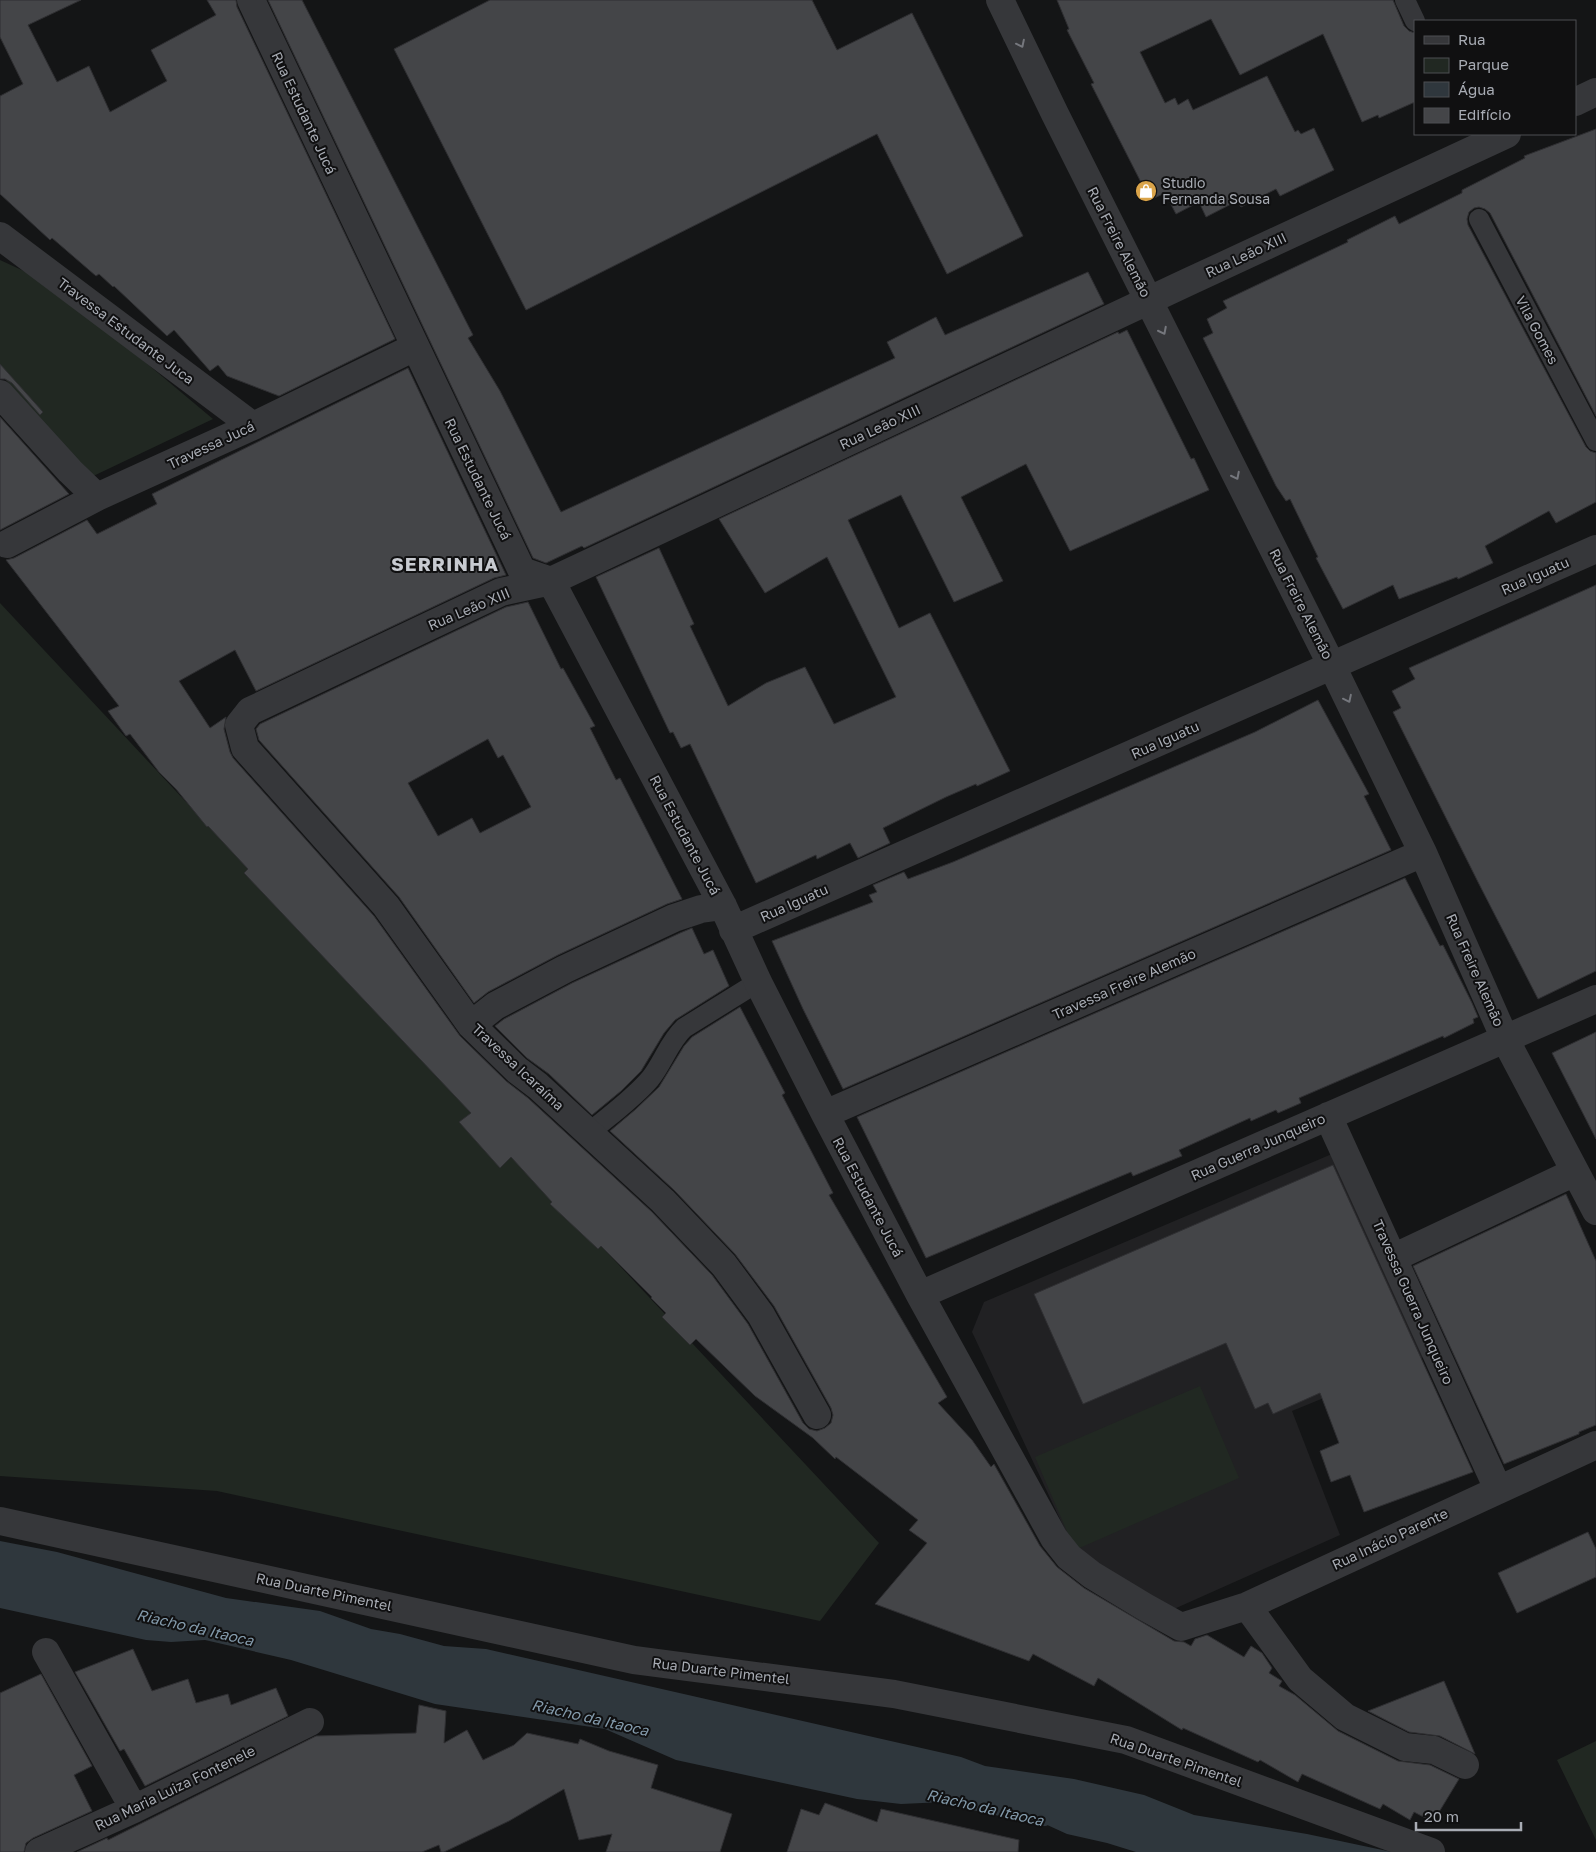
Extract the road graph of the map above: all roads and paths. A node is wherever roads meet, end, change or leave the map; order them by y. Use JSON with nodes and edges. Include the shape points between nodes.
{"nodes":[{"id":1,"x":251,"y":0,"type":"edge"},
{"id":2,"x":1000,"y":0,"type":"edge"},
{"id":3,"x":1405,"y":0,"type":"edge"},
{"id":4,"x":1415,"y":20,"type":"edge"},
{"id":5,"x":1596,"y":92,"type":"edge"},
{"id":6,"x":1576,"y":102,"type":"edge"},
{"id":7,"x":1502,"y":135,"type":"edge"},
{"id":8,"x":1471,"y":141,"type":"edge"},
{"id":9,"x":1479,"y":219,"type":"dead end"},
{"id":10,"x":0,"y":236,"type":"edge"},
{"id":11,"x":1148,"y":300,"type":"junction"},
{"id":12,"x":415,"y":347,"type":"junction"},
{"id":13,"x":0,"y":394,"type":"edge"},
{"id":14,"x":253,"y":426,"type":"junction"},
{"id":15,"x":1596,"y":440,"type":"edge"},
{"id":16,"x":97,"y":497,"type":"junction"},
{"id":17,"x":7,"y":544,"type":"dead end"},
{"id":18,"x":1596,"y":549,"type":"edge"},
{"id":19,"x":551,"y":581,"type":"junction"},
{"id":20,"x":1332,"y":666,"type":"junction"},
{"id":21,"x":250,"y":711,"type":"joint"},
{"id":22,"x":1423,"y":853,"type":"junction"},
{"id":23,"x":728,"y":918,"type":"junction"},
{"id":24,"x":758,"y":982,"type":"junction"},
{"id":25,"x":1596,"y":999,"type":"edge"},
{"id":26,"x":472,"y":1025,"type":"junction"},
{"id":27,"x":1505,"y":1038,"type":"junction"},
{"id":28,"x":825,"y":1114,"type":"junction"},
{"id":29,"x":1328,"y":1116,"type":"junction"},
{"id":30,"x":589,"y":1133,"type":"junction"},
{"id":31,"x":1575,"y":1172,"type":"junction"},
{"id":32,"x":1596,"y":1211,"type":"edge"},
{"id":33,"x":1393,"y":1258,"type":"junction"},
{"id":34,"x":920,"y":1295,"type":"junction"},
{"id":35,"x":816,"y":1414,"type":"dead end"},
{"id":36,"x":1596,"y":1445,"type":"edge"},
{"id":37,"x":1498,"y":1489,"type":"junction"},
{"id":38,"x":0,"y":1521,"type":"edge"},
{"id":39,"x":1247,"y":1606,"type":"junction"},
{"id":40,"x":1181,"y":1627,"type":"joint"},
{"id":41,"x":46,"y":1652,"type":"dead end"},
{"id":42,"x":310,"y":1722,"type":"dead end"},
{"id":43,"x":1465,"y":1765,"type":"dead end"},
{"id":44,"x":134,"y":1809,"type":"junction"},
{"id":45,"x":39,"y":1852,"type":"edge"},
{"id":46,"x":1432,"y":1852,"type":"edge"}],
"edges":[{"from":1,"to":12,"type":"street","name":"Rua Estudante Jucá"},
{"from":2,"to":11,"type":"street","name":"Rua Freire Alemão","one_way":true},
{"from":3,"to":4,"type":"lane"},
{"from":5,"to":6,"type":"street"},
{"from":7,"to":8,"type":"street","name":"Rua Leão XIII"},
{"from":8,"to":11,"type":"street","name":"Rua Leão XIII"},
{"from":9,"to":15,"type":"lane","name":"Vila Gomes"},
{"from":10,"to":14,"type":"street","name":"Travessa Estudante Juca"},
{"from":11,"to":19,"type":"street","name":"Rua Leão XIII"},
{"from":11,"to":20,"type":"street","name":"Rua Freire Alemão","one_way":true},
{"from":12,"to":14,"type":"street","name":"Travessa Jucá"},
{"from":12,"to":19,"type":"street","name":"Rua Estudante Jucá","via":[[522,571]]},
{"from":13,"to":16,"type":"street"},
{"from":14,"to":16,"type":"street","name":"Travessa Jucá"},
{"from":16,"to":17,"type":"street","name":"Travessa Jucá"},
{"from":18,"to":20,"type":"street","name":"Rua Iguatu"},
{"from":19,"to":21,"type":"street","name":"Rua Leão XIII","via":[[501,592]]},
{"from":19,"to":23,"type":"street","name":"Rua Estudante Jucá"},
{"from":20,"to":22,"type":"street","name":"Rua Freire Alemão","one_way":true},
{"from":20,"to":23,"type":"street","name":"Rua Iguatu"},
{"from":21,"to":26,"type":"street","name":"Travessa Icaraíma","via":[[239,725],[245,748],[386,906]]},
{"from":22,"to":27,"type":"street","name":"Rua Freire Alemão"},
{"from":22,"to":28,"type":"street","name":"Travessa Freire Alemão"},
{"from":23,"to":24,"type":"street","name":"Rua Estudante Jucá"},
{"from":23,"to":26,"type":"street","name":"Rua Iguatu","via":[[701,909],[674,918],[495,1006]]},
{"from":24,"to":28,"type":"street","name":"Rua Estudante Jucá"},
{"from":24,"to":30,"type":"lane","via":[[676,1035],[649,1079]]},
{"from":25,"to":27,"type":"street","name":"Rua Guerra Junqueiro"},
{"from":26,"to":30,"type":"street","name":"Travessa Icaraíma","via":[[517,1070]]},
{"from":27,"to":29,"type":"street","name":"Rua Guerra Junqueiro"},
{"from":27,"to":31,"type":"street","name":"Rua Freire Alemão"},
{"from":28,"to":34,"type":"street","name":"Rua Estudante Jucá"},
{"from":29,"to":33,"type":"street","name":"Travessa Guerra Junqueiro"},
{"from":29,"to":34,"type":"street","name":"Rua Guerra Junqueiro"},
{"from":30,"to":35,"type":"street","name":"Travessa Icaraíma","via":[[663,1201],[724,1265],[761,1315]]},
{"from":31,"to":32,"type":"street","name":"Rua Freire Alemão"},
{"from":31,"to":33,"type":"street"},
{"from":33,"to":37,"type":"street","name":"Travessa Guerra Junqueiro"},
{"from":34,"to":40,"type":"street","name":"Rua Estudante Jucá","via":[[1054,1538],[1069,1557],[1092,1574]]},
{"from":36,"to":37,"type":"street","name":"Rua Inácio Parente"},
{"from":37,"to":39,"type":"street","name":"Rua Inácio Parente"},
{"from":38,"to":46,"type":"street","name":"Rua Duarte Pimentel","via":[[634,1660],[894,1694],[1126,1740]]},
{"from":39,"to":40,"type":"street","name":"Rua Inácio Parente"},
{"from":39,"to":43,"type":"street","via":[[1300,1679],[1345,1717],[1405,1747],[1434,1750]]},
{"from":41,"to":44,"type":"street"},
{"from":42,"to":44,"type":"street","name":"Rua Maria Luiza Fontenele"},
{"from":44,"to":45,"type":"street","name":"Rua Maria Luiza Fontenele"}]}
